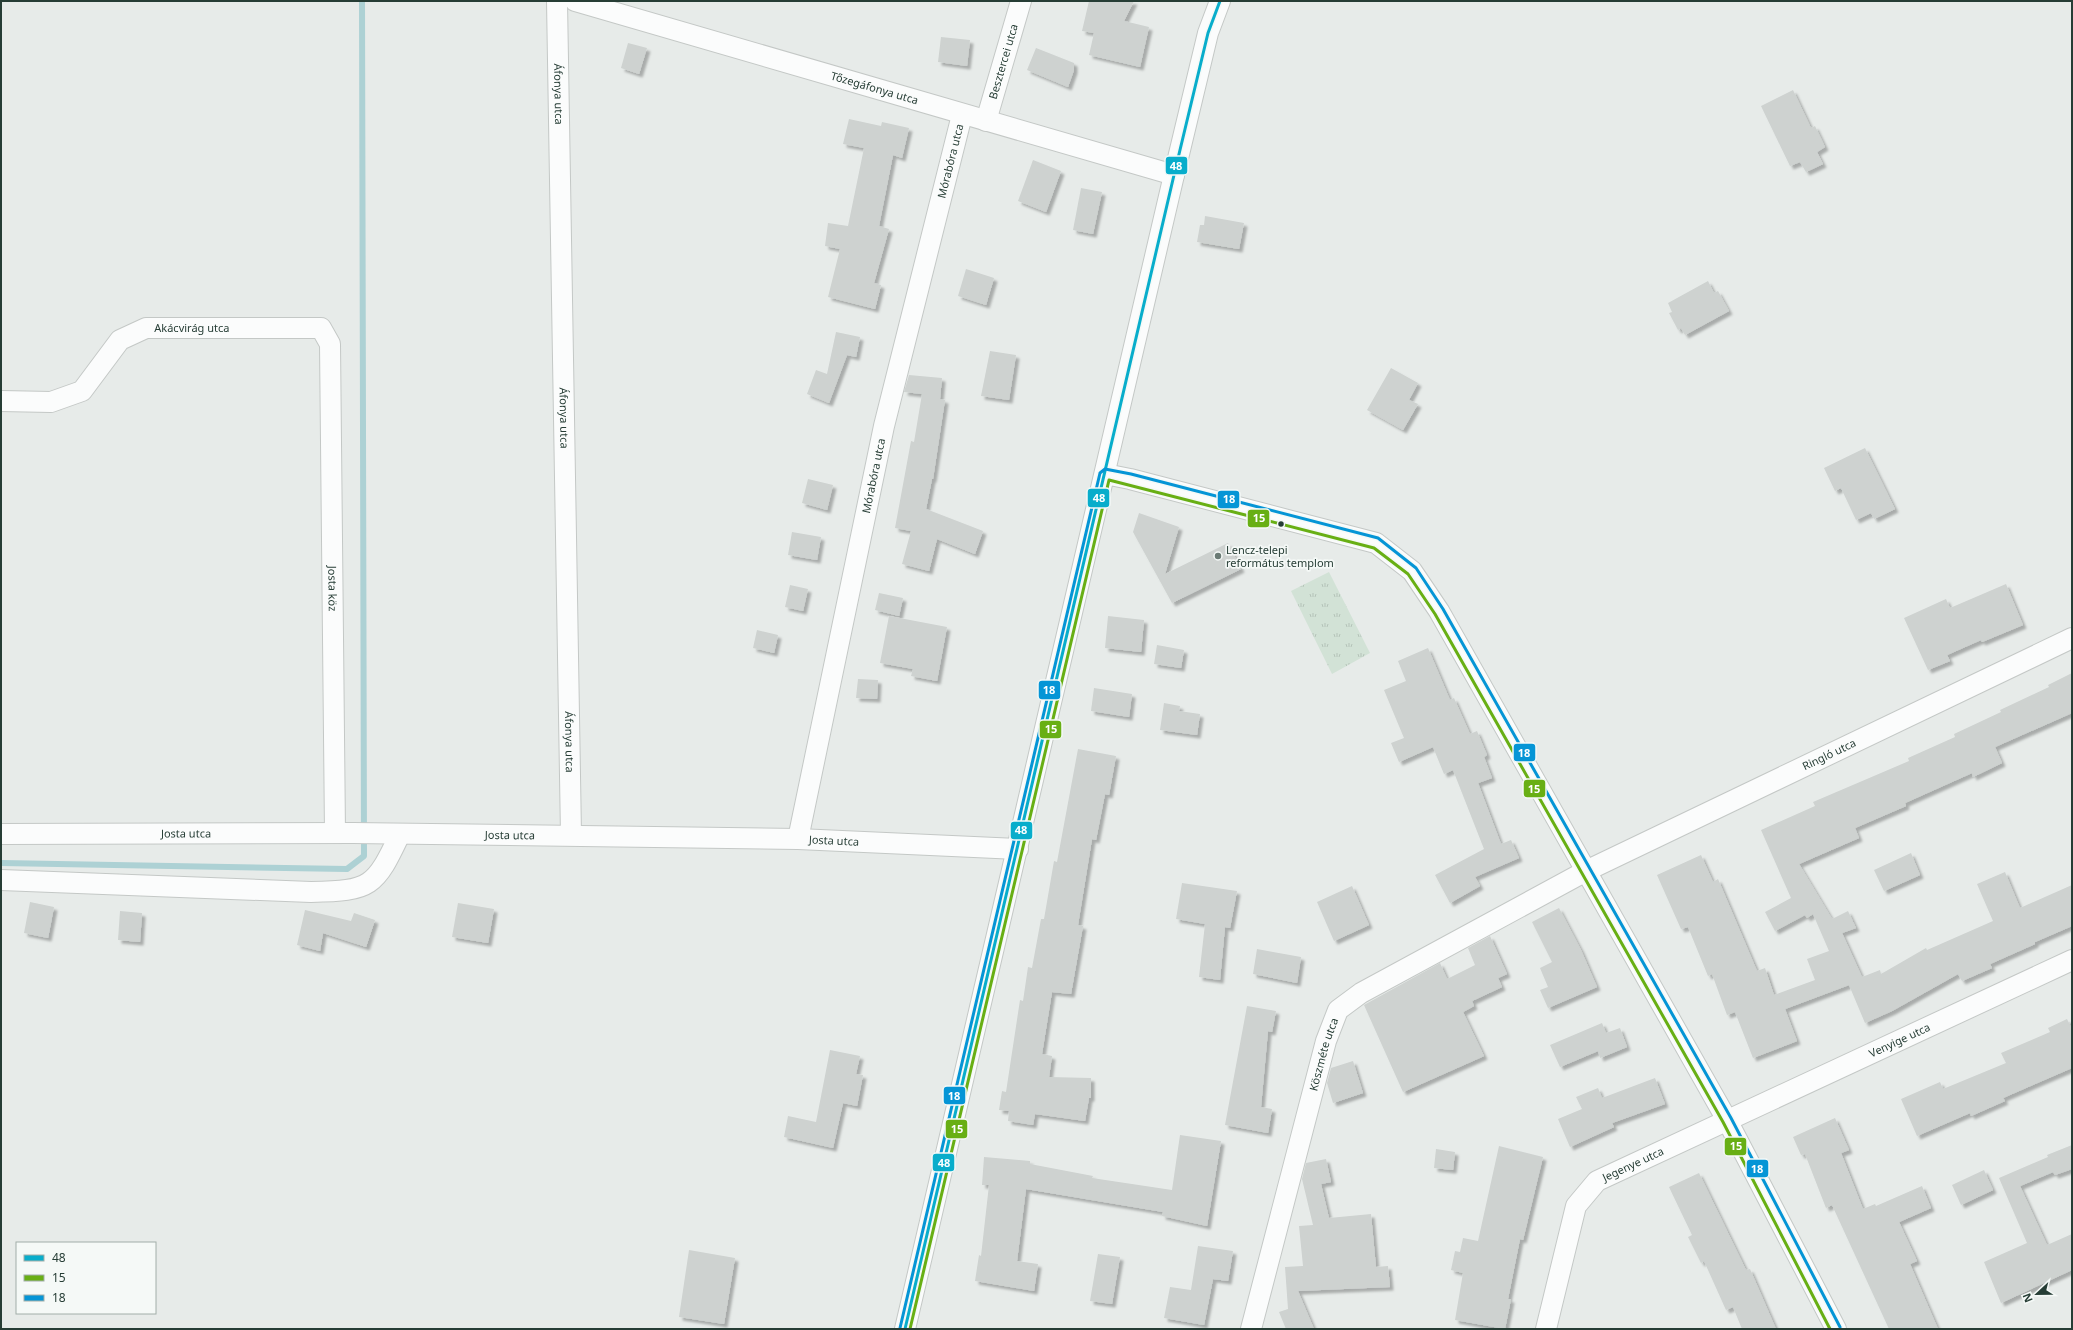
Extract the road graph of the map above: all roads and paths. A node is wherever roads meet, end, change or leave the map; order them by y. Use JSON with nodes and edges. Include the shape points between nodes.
{"nodes":[{"id":1,"x":557,"y":1,"type":"edge"},
{"id":2,"x":575,"y":1,"type":"edge"},
{"id":3,"x":1021,"y":1,"type":"edge"},
{"id":4,"x":1220,"y":1,"type":"edge"},
{"id":5,"x":962,"y":115,"type":"junction"},
{"id":6,"x":986,"y":121,"type":"junction"},
{"id":7,"x":1174,"y":175,"type":"junction"},
{"id":8,"x":330,"y":344,"type":"joint"},
{"id":9,"x":1,"y":401,"type":"edge"},
{"id":10,"x":1105,"y":474,"type":"junction"},
{"id":11,"x":2072,"y":638,"type":"edge"},
{"id":12,"x":344,"y":833,"type":"junction"},
{"id":13,"x":1,"y":834,"type":"edge"},
{"id":14,"x":400,"y":834,"type":"junction"},
{"id":15,"x":571,"y":836,"type":"junction"},
{"id":16,"x":798,"y":839,"type":"junction"},
{"id":17,"x":1018,"y":849,"type":"junction"},
{"id":18,"x":1586,"y":871,"type":"junction"},
{"id":19,"x":1,"y":880,"type":"edge"},
{"id":20,"x":2072,"y":960,"type":"edge"},
{"id":21,"x":1727,"y":1120,"type":"junction"},
{"id":22,"x":905,"y":1329,"type":"edge"},
{"id":23,"x":1251,"y":1329,"type":"edge"},
{"id":24,"x":1546,"y":1329,"type":"edge"},
{"id":25,"x":1836,"y":1329,"type":"edge"}],
"edges":[{"from":1,"to":15,"type":"street","name":"Áfonya utca"},
{"from":2,"to":5,"type":"street","name":"Tőzegáfonya utca"},
{"from":3,"to":6,"type":"street","name":"Besztercei utca"},
{"from":4,"to":7,"type":"street","via":[[1208,33]]},
{"from":5,"to":6,"type":"street","name":"Tőzegáfonya utca"},
{"from":5,"to":16,"type":"street","name":"Mórabóra utca","via":[[884,426]]},
{"from":6,"to":7,"type":"street","name":"Tőzegáfonya utca"},
{"from":7,"to":10,"type":"street"},
{"from":8,"to":9,"type":"street","name":"Akácvirág utca","via":[[321,328],[146,328],[120,340],[82,391],[51,402]]},
{"from":8,"to":12,"type":"street","name":"Josta köz"},
{"from":10,"to":17,"type":"street"},
{"from":10,"to":18,"type":"street","via":[[1376,543],[1412,571],[1439,611]]},
{"from":11,"to":18,"type":"street","name":"Ringló utca"},
{"from":12,"to":13,"type":"street","name":"Josta utca"},
{"from":12,"to":14,"type":"street","name":"Josta utca"},
{"from":14,"to":15,"type":"street","name":"Josta utca"},
{"from":14,"to":19,"type":"street","via":[[385,865],[371,883],[347,891],[311,892]]},
{"from":15,"to":16,"type":"street","name":"Josta utca"},
{"from":16,"to":17,"type":"street","name":"Josta utca"},
{"from":17,"to":22,"type":"street"},
{"from":18,"to":21,"type":"street"},
{"from":18,"to":23,"type":"street","name":"Köszméte utca","via":[[1361,992],[1338,1010],[1326,1041]]},
{"from":20,"to":21,"type":"street","name":"Venyige utca"},
{"from":21,"to":24,"type":"street","name":"Jegenye utca","via":[[1597,1181],[1576,1206]]},
{"from":21,"to":25,"type":"street"}]}
